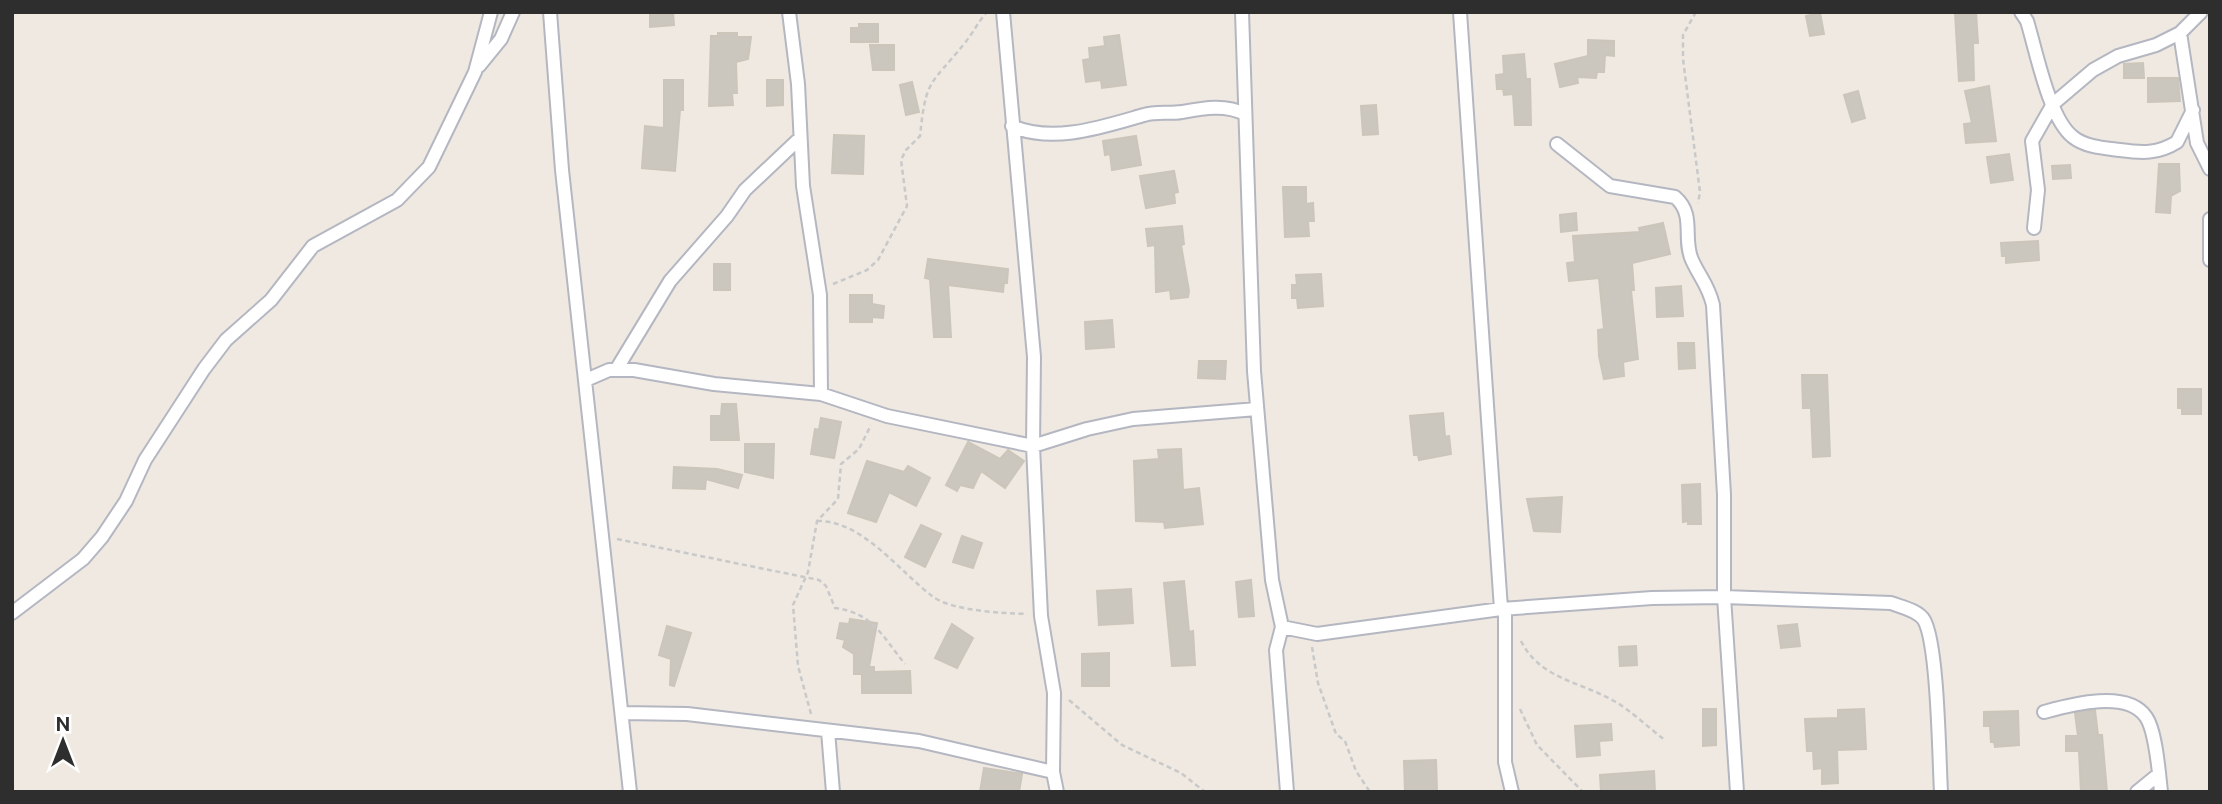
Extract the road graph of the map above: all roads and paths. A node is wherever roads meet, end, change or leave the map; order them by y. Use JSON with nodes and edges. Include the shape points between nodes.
{"nodes":[{"id":1,"x":492,"y":12,"type":"edge"},
{"id":2,"x":513,"y":12,"type":"edge"},
{"id":3,"x":550,"y":12,"type":"edge"},
{"id":4,"x":789,"y":12,"type":"edge"},
{"id":5,"x":987,"y":12,"type":"edge"},
{"id":6,"x":1003,"y":12,"type":"edge"},
{"id":7,"x":1242,"y":12,"type":"edge"},
{"id":8,"x":1460,"y":12,"type":"edge"},
{"id":9,"x":1696,"y":12,"type":"edge"},
{"id":10,"x":2021,"y":12,"type":"edge"},
{"id":11,"x":2201,"y":12,"type":"edge"},
{"id":12,"x":2180,"y":33,"type":"junction"},
{"id":13,"x":475,"y":72,"type":"junction"},
{"id":14,"x":2053,"y":104,"type":"junction"},
{"id":15,"x":2193,"y":110,"type":"junction"},
{"id":16,"x":1245,"y":114,"type":"junction"},
{"id":17,"x":1012,"y":126,"type":"junction"},
{"id":18,"x":800,"y":138,"type":"junction"},
{"id":19,"x":1558,"y":144,"type":"dead end"},
{"id":20,"x":2210,"y":169,"type":"edge"},
{"id":21,"x":1688,"y":217,"type":"junction"},
{"id":22,"x":2210,"y":219,"type":"edge"},
{"id":23,"x":2034,"y":228,"type":"dead end"},
{"id":24,"x":2210,"y":260,"type":"edge"},
{"id":25,"x":820,"y":295,"type":"junction"},
{"id":26,"x":617,"y":370,"type":"junction"},
{"id":27,"x":586,"y":380,"type":"junction"},
{"id":28,"x":821,"y":394,"type":"junction"},
{"id":29,"x":1257,"y":409,"type":"junction"},
{"id":30,"x":877,"y":412,"type":"junction"},
{"id":31,"x":1033,"y":446,"type":"junction"},
{"id":32,"x":817,"y":521,"type":"junction"},
{"id":33,"x":603,"y":538,"type":"junction"},
{"id":34,"x":806,"y":576,"type":"junction"},
{"id":35,"x":1724,"y":597,"type":"junction"},
{"id":36,"x":1503,"y":609,"type":"junction"},
{"id":37,"x":12,"y":613,"type":"edge"},
{"id":38,"x":1041,"y":615,"type":"junction"},
{"id":39,"x":1504,"y":624,"type":"junction"},
{"id":40,"x":1282,"y":627,"type":"junction"},
{"id":41,"x":1309,"y":634,"type":"junction"},
{"id":42,"x":905,"y":664,"type":"dead end"},
{"id":43,"x":1505,"y":686,"type":"junction"},
{"id":44,"x":1054,"y":692,"type":"junction"},
{"id":45,"x":2043,"y":712,"type":"dead end"},
{"id":46,"x":623,"y":713,"type":"junction"},
{"id":47,"x":822,"y":730,"type":"junction"},
{"id":48,"x":1665,"y":740,"type":"dead end"},
{"id":49,"x":1053,"y":772,"type":"junction"},
{"id":50,"x":2158,"y":774,"type":"junction"},
{"id":51,"x":630,"y":792,"type":"edge"},
{"id":52,"x":833,"y":792,"type":"edge"},
{"id":53,"x":1057,"y":792,"type":"edge"},
{"id":54,"x":1205,"y":792,"type":"edge"},
{"id":55,"x":1287,"y":792,"type":"edge"},
{"id":56,"x":1370,"y":792,"type":"edge"},
{"id":57,"x":1512,"y":792,"type":"edge"},
{"id":58,"x":1583,"y":792,"type":"edge"},
{"id":59,"x":1737,"y":792,"type":"edge"},
{"id":60,"x":1941,"y":792,"type":"edge"},
{"id":61,"x":2137,"y":792,"type":"edge"},
{"id":62,"x":2161,"y":792,"type":"edge"}],
"edges":[{"from":1,"to":13,"type":"street"},
{"from":2,"to":13,"type":"street","via":[[501,39]]},
{"from":3,"to":27,"type":"street"},
{"from":4,"to":18,"type":"street"},
{"from":5,"to":25,"type":"path","via":[[925,93],[920,136],[901,160],[907,206],[878,260],[867,270],[838,279]]},
{"from":6,"to":17,"type":"street"},
{"from":7,"to":16,"type":"street"},
{"from":8,"to":36,"type":"street"},
{"from":9,"to":21,"type":"path","via":[[1684,35],[1686,90],[1700,192]]},
{"from":10,"to":14,"type":"street"},
{"from":11,"to":12,"type":"street"},
{"from":12,"to":14,"type":"street","via":[[2118,56],[2093,70]]},
{"from":12,"to":15,"type":"street"},
{"from":13,"to":37,"type":"street","via":[[429,167],[397,200],[313,246],[271,300],[226,340],[204,369],[102,537],[83,559]]},
{"from":14,"to":15,"type":"street","via":[[2064,128],[2085,144],[2148,153],[2177,142]]},
{"from":14,"to":23,"type":"street","via":[[2032,141],[2038,190]]},
{"from":15,"to":20,"type":"street","via":[[2197,143]]},
{"from":16,"to":17,"type":"street","via":[[1227,107],[1153,113],[1055,135],[1036,135]]},
{"from":16,"to":29,"type":"street"},
{"from":17,"to":31,"type":"street","via":[[1034,357]]},
{"from":18,"to":25,"type":"street"},
{"from":18,"to":26,"type":"street","via":[[745,190],[677,272]]},
{"from":19,"to":21,"type":"street","via":[[1610,186],[1675,197]]},
{"from":21,"to":35,"type":"street","via":[[1691,258],[1708,285],[1713,305],[1724,495]]},
{"from":22,"to":24,"type":"street"},
{"from":25,"to":28,"type":"street"},
{"from":26,"to":27,"type":"street"},
{"from":26,"to":28,"type":"street"},
{"from":27,"to":33,"type":"street"},
{"from":28,"to":30,"type":"street"},
{"from":29,"to":31,"type":"street","via":[[1133,419]]},
{"from":29,"to":40,"type":"street","via":[[1272,580]]},
{"from":30,"to":31,"type":"street"},
{"from":30,"to":32,"type":"path","via":[[859,449],[841,464],[838,499]]},
{"from":31,"to":38,"type":"street"},
{"from":32,"to":34,"type":"path"},
{"from":32,"to":38,"type":"path","via":[[860,533],[933,598],[995,612]]},
{"from":33,"to":34,"type":"path"},
{"from":33,"to":46,"type":"street"},
{"from":34,"to":42,"type":"path","via":[[826,586],[835,608],[862,614],[875,625]]},
{"from":34,"to":47,"type":"path","via":[[793,605],[798,666]]},
{"from":35,"to":36,"type":"street"},
{"from":35,"to":59,"type":"street"},
{"from":35,"to":60,"type":"street","via":[[1891,603],[1924,620],[1931,647]]},
{"from":36,"to":39,"type":"street"},
{"from":36,"to":41,"type":"street"},
{"from":38,"to":44,"type":"street"},
{"from":39,"to":43,"type":"street"},
{"from":39,"to":48,"type":"path","via":[[1543,670],[1612,699]]},
{"from":40,"to":41,"type":"street"},
{"from":40,"to":55,"type":"street","via":[[1276,650]]},
{"from":41,"to":56,"type":"path","via":[[1330,718]]},
{"from":43,"to":57,"type":"street","via":[[1505,762]]},
{"from":43,"to":58,"type":"path","via":[[1537,746]]},
{"from":44,"to":49,"type":"street"},
{"from":44,"to":54,"type":"path","via":[[1122,746],[1181,773]]},
{"from":45,"to":50,"type":"street","via":[[2089,700],[2130,706],[2146,716]]},
{"from":46,"to":47,"type":"street","via":[[687,714]]},
{"from":46,"to":51,"type":"street"},
{"from":47,"to":49,"type":"street","via":[[919,741]]},
{"from":47,"to":52,"type":"street"},
{"from":49,"to":53,"type":"street"},
{"from":50,"to":61,"type":"street"},
{"from":50,"to":62,"type":"street"}]}
